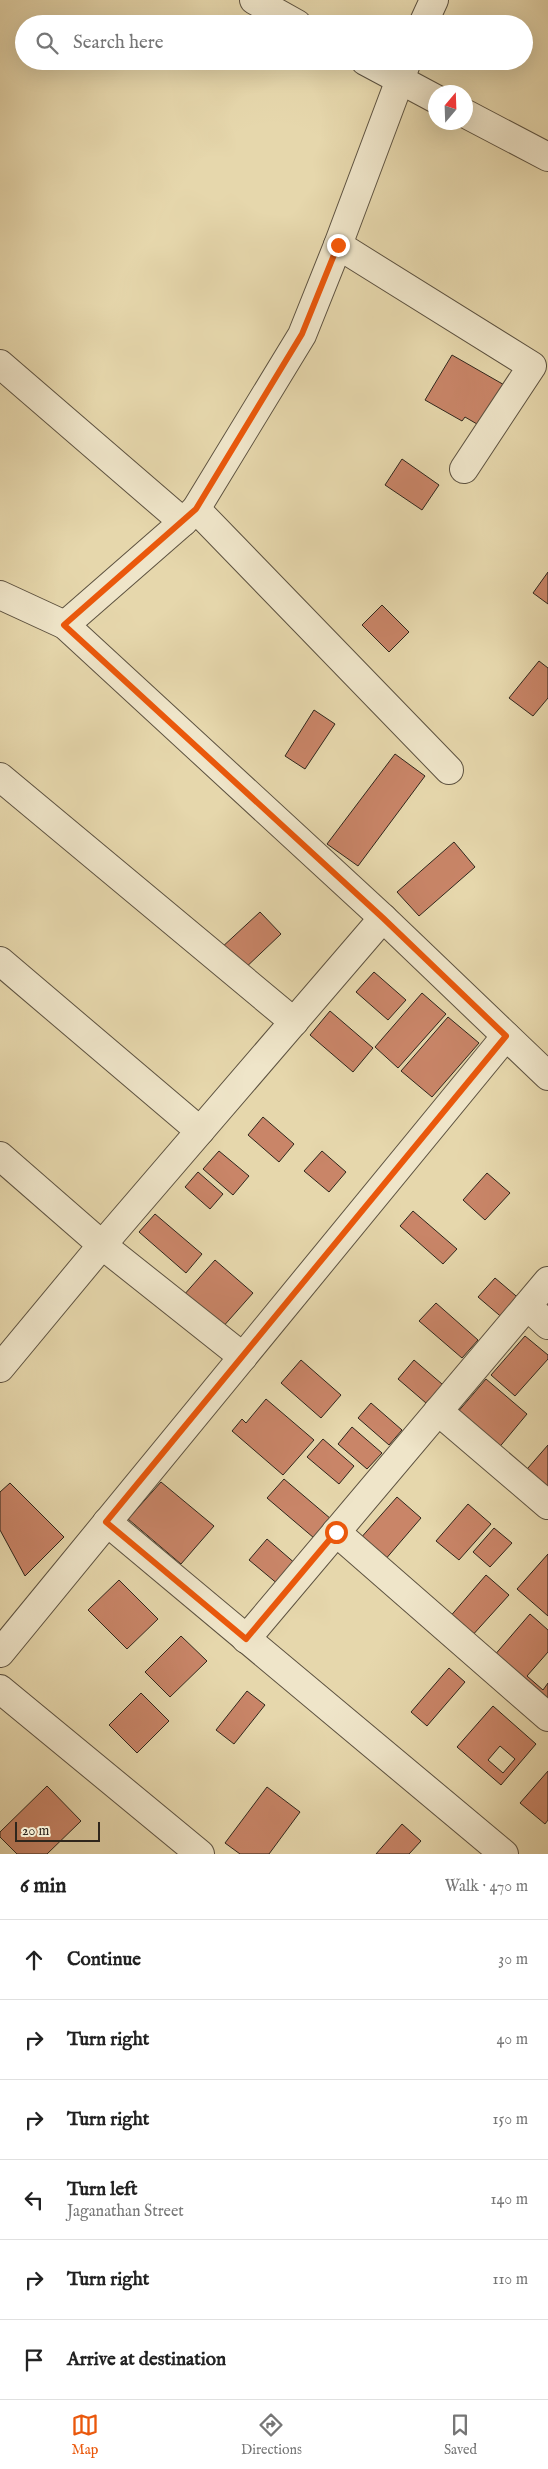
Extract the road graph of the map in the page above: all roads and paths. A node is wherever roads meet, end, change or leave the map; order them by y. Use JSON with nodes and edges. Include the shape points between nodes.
{"nodes":[{"id":1,"x":254,"y":0,"type":"edge"},
{"id":2,"x":434,"y":0,"type":"edge"},
{"id":3,"x":281,"y":15,"type":"edge"},
{"id":4,"x":427,"y":15,"type":"edge"},
{"id":5,"x":403,"y":70,"type":"edge"},
{"id":6,"x":428,"y":92,"type":"edge"},
{"id":7,"x":473,"y":118,"type":"edge"},
{"id":8,"x":548,"y":157,"type":"edge"},
{"id":9,"x":338,"y":245,"type":"junction"},
{"id":10,"x":0,"y":364,"type":"edge"},
{"id":11,"x":464,"y":469,"type":"dead end"},
{"id":12,"x":189,"y":515,"type":"junction"},
{"id":13,"x":0,"y":595,"type":"edge"},
{"id":14,"x":64,"y":625,"type":"junction"},
{"id":15,"x":449,"y":770,"type":"dead end"},
{"id":16,"x":0,"y":777,"type":"edge"},
{"id":17,"x":383,"y":918,"type":"junction"},
{"id":18,"x":0,"y":961,"type":"edge"},
{"id":19,"x":294,"y":1022,"type":"junction"},
{"id":20,"x":506,"y":1036,"type":"junction"},
{"id":21,"x":548,"y":1076,"type":"edge"},
{"id":22,"x":200,"y":1131,"type":"junction"},
{"id":23,"x":0,"y":1156,"type":"edge"},
{"id":24,"x":102,"y":1245,"type":"junction"},
{"id":25,"x":548,"y":1281,"type":"edge"},
{"id":26,"x":526,"y":1306,"type":"junction"},
{"id":27,"x":548,"y":1325,"type":"edge"},
{"id":28,"x":243,"y":1357,"type":"junction"},
{"id":29,"x":0,"y":1368,"type":"edge"},
{"id":30,"x":438,"y":1411,"type":"junction"},
{"id":31,"x":548,"y":1505,"type":"edge"},
{"id":32,"x":106,"y":1522,"type":"junction"},
{"id":33,"x":336,"y":1532,"type":"junction"},
{"id":34,"x":246,"y":1639,"type":"junction"},
{"id":35,"x":0,"y":1653,"type":"edge"},
{"id":36,"x":0,"y":1689,"type":"edge"},
{"id":37,"x":548,"y":1718,"type":"edge"},
{"id":38,"x":200,"y":1854,"type":"edge"},
{"id":39,"x":504,"y":1854,"type":"edge"}],
"edges":[{"from":1,"to":3,"type":"street"},
{"from":2,"to":4,"type":"street"},
{"from":5,"to":6,"type":"street"},
{"from":5,"to":9,"type":"street"},
{"from":7,"to":8,"type":"street"},
{"from":9,"to":11,"type":"street","via":[[532,366]]},
{"from":9,"to":12,"type":"street","via":[[302,334]]},
{"from":10,"to":12,"type":"street"},
{"from":12,"to":14,"type":"street"},
{"from":12,"to":15,"type":"street"},
{"from":13,"to":14,"type":"street"},
{"from":14,"to":17,"type":"street"},
{"from":16,"to":19,"type":"street"},
{"from":17,"to":19,"type":"street"},
{"from":17,"to":20,"type":"street"},
{"from":18,"to":22,"type":"street"},
{"from":19,"to":22,"type":"street"},
{"from":20,"to":21,"type":"street"},
{"from":20,"to":28,"type":"street"},
{"from":22,"to":24,"type":"street"},
{"from":23,"to":24,"type":"street"},
{"from":24,"to":28,"type":"street"},
{"from":24,"to":29,"type":"street"},
{"from":25,"to":26,"type":"street"},
{"from":26,"to":27,"type":"street"},
{"from":26,"to":30,"type":"street"},
{"from":28,"to":32,"type":"street"},
{"from":30,"to":31,"type":"street"},
{"from":30,"to":33,"type":"street"},
{"from":32,"to":34,"type":"street"},
{"from":32,"to":35,"type":"street"},
{"from":33,"to":34,"type":"street"},
{"from":33,"to":37,"type":"street"},
{"from":34,"to":39,"type":"street"},
{"from":36,"to":38,"type":"street"}]}
